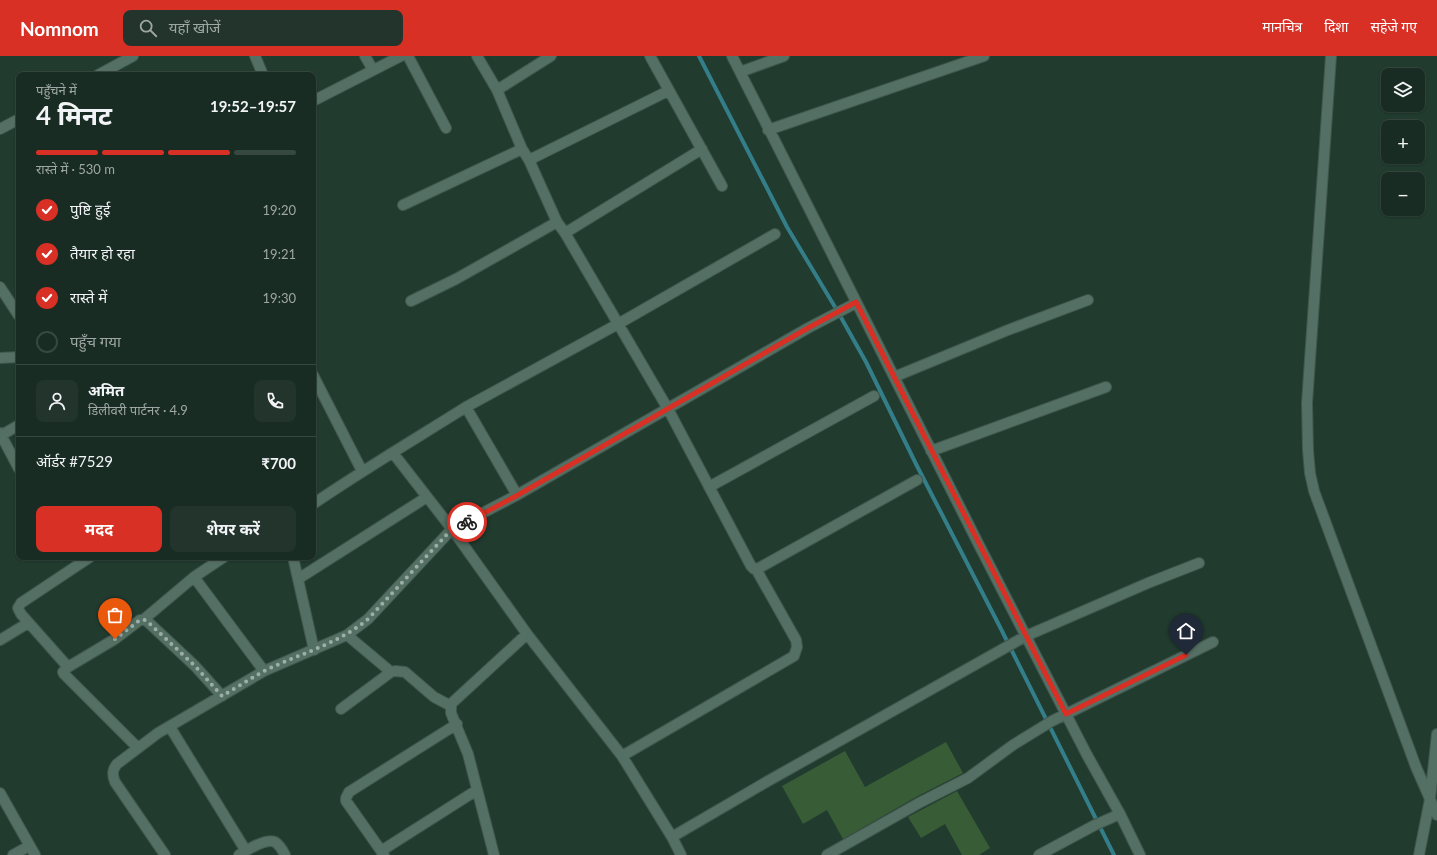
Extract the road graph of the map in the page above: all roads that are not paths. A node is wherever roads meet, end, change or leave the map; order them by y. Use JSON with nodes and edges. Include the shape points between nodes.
{"nodes":[{"id":1,"x":133,"y":56,"type":"edge"},
{"id":2,"x":255,"y":56,"type":"edge"},
{"id":3,"x":365,"y":56,"type":"edge"},
{"id":4,"x":401,"y":56,"type":"edge"},
{"id":5,"x":408,"y":56,"type":"edge"},
{"id":6,"x":477,"y":56,"type":"edge"},
{"id":7,"x":551,"y":56,"type":"edge"},
{"id":8,"x":650,"y":56,"type":"edge"},
{"id":9,"x":732,"y":56,"type":"edge"},
{"id":10,"x":784,"y":56,"type":"edge"},
{"id":11,"x":984,"y":56,"type":"edge"},
{"id":12,"x":1331,"y":56,"type":"edge"},
{"id":13,"x":373,"y":70,"type":"junction"},
{"id":14,"x":104,"y":72,"type":"edge"},
{"id":15,"x":263,"y":72,"type":"edge"},
{"id":16,"x":740,"y":72,"type":"junction"},
{"id":17,"x":497,"y":90,"type":"junction"},
{"id":18,"x":668,"y":91,"type":"junction"},
{"id":19,"x":316,"y":99,"type":"edge"},
{"id":20,"x":16,"y":121,"type":"edge"},
{"id":21,"x":446,"y":128,"type":"dead end"},
{"id":22,"x":0,"y":129,"type":"edge"},
{"id":23,"x":768,"y":130,"type":"junction"},
{"id":24,"x":522,"y":149,"type":"junction"},
{"id":25,"x":702,"y":150,"type":"junction"},
{"id":26,"x":529,"y":160,"type":"junction"},
{"id":27,"x":722,"y":186,"type":"dead end"},
{"id":28,"x":403,"y":205,"type":"dead end"},
{"id":29,"x":558,"y":222,"type":"junction"},
{"id":30,"x":565,"y":233,"type":"junction"},
{"id":31,"x":775,"y":234,"type":"dead end"},
{"id":32,"x":0,"y":287,"type":"edge"},
{"id":33,"x":1088,"y":300,"type":"dead end"},
{"id":34,"x":5,"y":301,"type":"edge"},
{"id":35,"x":411,"y":301,"type":"dead end"},
{"id":36,"x":852,"y":305,"type":"junction"},
{"id":37,"x":16,"y":313,"type":"edge"},
{"id":38,"x":618,"y":324,"type":"junction"},
{"id":39,"x":16,"y":357,"type":"edge"},
{"id":40,"x":0,"y":358,"type":"edge"},
{"id":41,"x":894,"y":377,"type":"junction"},
{"id":42,"x":316,"y":381,"type":"edge"},
{"id":43,"x":1106,"y":387,"type":"dead end"},
{"id":44,"x":874,"y":396,"type":"dead end"},
{"id":45,"x":466,"y":407,"type":"junction"},
{"id":46,"x":668,"y":409,"type":"junction"},
{"id":47,"x":16,"y":426,"type":"edge"},
{"id":48,"x":0,"y":434,"type":"edge"},
{"id":49,"x":932,"y":451,"type":"junction"},
{"id":50,"x":393,"y":453,"type":"junction"},
{"id":51,"x":16,"y":463,"type":"edge"},
{"id":52,"x":362,"y":471,"type":"junction"},
{"id":53,"x":917,"y":480,"type":"dead end"},
{"id":54,"x":709,"y":487,"type":"junction"},
{"id":55,"x":518,"y":495,"type":"junction"},
{"id":56,"x":428,"y":497,"type":"junction"},
{"id":57,"x":316,"y":502,"type":"edge"},
{"id":58,"x":452,"y":529,"type":"junction"},
{"id":59,"x":86,"y":560,"type":"edge"},
{"id":60,"x":219,"y":560,"type":"edge"},
{"id":61,"x":294,"y":560,"type":"edge"},
{"id":62,"x":1199,"y":563,"type":"dead end"},
{"id":63,"x":756,"y":569,"type":"junction"},
{"id":64,"x":194,"y":576,"type":"junction"},
{"id":65,"x":298,"y":579,"type":"junction"},
{"id":66,"x":143,"y":620,"type":"junction"},
{"id":67,"x":28,"y":623,"type":"junction"},
{"id":68,"x":526,"y":634,"type":"junction"},
{"id":69,"x":346,"y":635,"type":"junction"},
{"id":70,"x":1021,"y":639,"type":"junction"},
{"id":71,"x":0,"y":640,"type":"edge"},
{"id":72,"x":1213,"y":642,"type":"dead end"},
{"id":73,"x":314,"y":650,"type":"junction"},
{"id":74,"x":68,"y":667,"type":"junction"},
{"id":75,"x":264,"y":671,"type":"junction"},
{"id":76,"x":391,"y":672,"type":"junction"},
{"id":77,"x":222,"y":696,"type":"junction"},
{"id":78,"x":451,"y":706,"type":"junction"},
{"id":79,"x":341,"y":709,"type":"dead end"},
{"id":80,"x":1066,"y":714,"type":"junction"},
{"id":81,"x":456,"y":724,"type":"junction"},
{"id":82,"x":170,"y":726,"type":"junction"},
{"id":83,"x":1437,"y":734,"type":"edge"},
{"id":84,"x":138,"y":748,"type":"junction"},
{"id":85,"x":622,"y":756,"type":"junction"},
{"id":86,"x":477,"y":790,"type":"junction"},
{"id":87,"x":0,"y":793,"type":"edge"},
{"id":88,"x":1430,"y":799,"type":"junction"},
{"id":89,"x":1120,"y":814,"type":"junction"},
{"id":90,"x":1437,"y":815,"type":"edge"},
{"id":91,"x":672,"y":837,"type":"junction"},
{"id":92,"x":30,"y":846,"type":"junction"},
{"id":93,"x":242,"y":853,"type":"edge"},
{"id":94,"x":382,"y":853,"type":"edge"},
{"id":95,"x":13,"y":855,"type":"edge"},
{"id":96,"x":35,"y":855,"type":"edge"},
{"id":97,"x":165,"y":855,"type":"edge"},
{"id":98,"x":286,"y":855,"type":"edge"},
{"id":99,"x":494,"y":855,"type":"edge"},
{"id":100,"x":681,"y":855,"type":"edge"},
{"id":101,"x":826,"y":855,"type":"edge"},
{"id":102,"x":1040,"y":855,"type":"edge"},
{"id":103,"x":1140,"y":855,"type":"edge"},
{"id":104,"x":1419,"y":855,"type":"edge"}],
"edges":[{"from":1,"to":14,"type":"street"},
{"from":2,"to":15,"type":"street"},
{"from":3,"to":13,"type":"street"},
{"from":4,"to":13,"type":"street"},
{"from":5,"to":21,"type":"street"},
{"from":6,"to":17,"type":"street"},
{"from":7,"to":17,"type":"street"},
{"from":8,"to":18,"type":"street"},
{"from":9,"to":16,"type":"street"},
{"from":10,"to":16,"type":"street"},
{"from":11,"to":23,"type":"street"},
{"from":12,"to":88,"type":"street","via":[[1307,403],[1310,473],[1350,591]]},
{"from":13,"to":19,"type":"street"},
{"from":16,"to":23,"type":"street"},
{"from":17,"to":24,"type":"street"},
{"from":18,"to":25,"type":"street"},
{"from":18,"to":26,"type":"street"},
{"from":20,"to":22,"type":"street"},
{"from":23,"to":36,"type":"street"},
{"from":24,"to":26,"type":"street"},
{"from":24,"to":28,"type":"street"},
{"from":25,"to":27,"type":"street"},
{"from":25,"to":30,"type":"street"},
{"from":26,"to":29,"type":"street"},
{"from":29,"to":30,"type":"street"},
{"from":29,"to":35,"type":"street"},
{"from":30,"to":38,"type":"street"},
{"from":31,"to":38,"type":"street"},
{"from":32,"to":34,"type":"street"},
{"from":33,"to":41,"type":"street"},
{"from":34,"to":37,"type":"street"},
{"from":36,"to":41,"type":"street"},
{"from":36,"to":46,"type":"street"},
{"from":38,"to":45,"type":"street"},
{"from":38,"to":46,"type":"street"},
{"from":39,"to":40,"type":"street"},
{"from":41,"to":49,"type":"street"},
{"from":42,"to":52,"type":"street"},
{"from":43,"to":49,"type":"street"},
{"from":44,"to":54,"type":"street"},
{"from":45,"to":50,"type":"street"},
{"from":45,"to":55,"type":"street"},
{"from":46,"to":54,"type":"street"},
{"from":46,"to":55,"type":"street"},
{"from":47,"to":48,"type":"street"},
{"from":48,"to":51,"type":"street"},
{"from":49,"to":70,"type":"street"},
{"from":50,"to":52,"type":"street"},
{"from":50,"to":56,"type":"street"},
{"from":52,"to":57,"type":"street"},
{"from":53,"to":63,"type":"street"},
{"from":54,"to":63,"type":"street","via":[[751,566]]},
{"from":55,"to":58,"type":"street"},
{"from":56,"to":58,"type":"street"},
{"from":56,"to":65,"type":"street"},
{"from":58,"to":68,"type":"street"},
{"from":58,"to":69,"type":"street","via":[[368,619]]},
{"from":59,"to":67,"type":"street","via":[[18,606],[18,610]]},
{"from":60,"to":64,"type":"street"},
{"from":61,"to":65,"type":"street"},
{"from":62,"to":70,"type":"street"},
{"from":63,"to":85,"type":"street","via":[[796,640],[798,647],[794,656]]},
{"from":64,"to":66,"type":"street"},
{"from":64,"to":75,"type":"street"},
{"from":65,"to":73,"type":"street"},
{"from":66,"to":74,"type":"street"},
{"from":66,"to":77,"type":"street","via":[[195,666]]},
{"from":67,"to":71,"type":"street"},
{"from":67,"to":74,"type":"street"},
{"from":68,"to":78,"type":"street","via":[[452,702]]},
{"from":68,"to":85,"type":"street"},
{"from":69,"to":73,"type":"street"},
{"from":69,"to":76,"type":"street"},
{"from":70,"to":80,"type":"street"},
{"from":70,"to":91,"type":"street"},
{"from":72,"to":80,"type":"street"},
{"from":73,"to":75,"type":"street"},
{"from":74,"to":84,"type":"street","via":[[64,674]]},
{"from":75,"to":77,"type":"street"},
{"from":76,"to":78,"type":"street","via":[[405,672],[434,697]]},
{"from":76,"to":79,"type":"street"},
{"from":77,"to":82,"type":"street"},
{"from":78,"to":81,"type":"street"},
{"from":80,"to":89,"type":"street"},
{"from":80,"to":101,"type":"street","via":[[1013,745],[968,778]]},
{"from":81,"to":86,"type":"street","via":[[468,754]]},
{"from":81,"to":94,"type":"street","via":[[347,794],[346,801]]},
{"from":82,"to":84,"type":"street"},
{"from":82,"to":93,"type":"street"},
{"from":83,"to":88,"type":"street"},
{"from":84,"to":97,"type":"street","via":[[117,764],[113,776]]},
{"from":85,"to":91,"type":"street"},
{"from":86,"to":94,"type":"street"},
{"from":86,"to":99,"type":"street"},
{"from":87,"to":92,"type":"street"},
{"from":88,"to":90,"type":"street"},
{"from":88,"to":104,"type":"street"},
{"from":89,"to":102,"type":"street"},
{"from":89,"to":103,"type":"street"},
{"from":91,"to":100,"type":"street"},
{"from":92,"to":95,"type":"street"},
{"from":92,"to":96,"type":"street"},
{"from":93,"to":98,"type":"street","via":[[270,841],[276,842]]}]}
